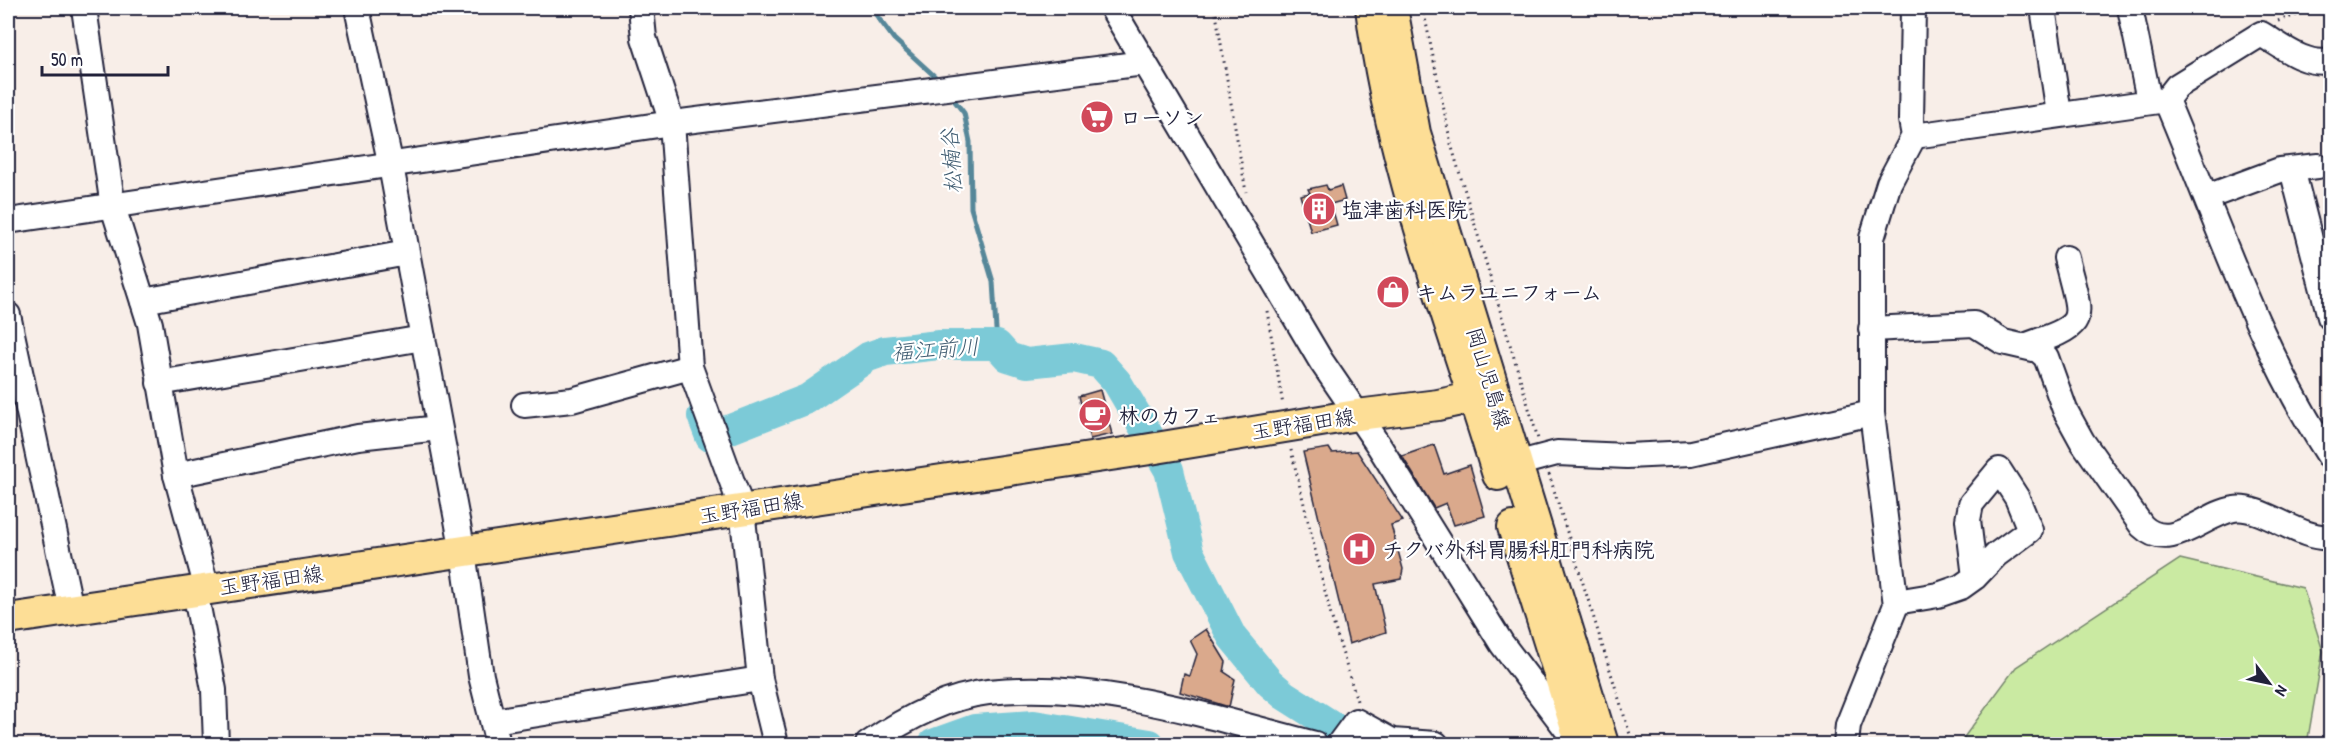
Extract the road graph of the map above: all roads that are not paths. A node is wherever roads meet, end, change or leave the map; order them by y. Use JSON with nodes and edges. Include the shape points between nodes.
{"nodes":[{"id":1,"x":84,"y":8,"type":"edge"},
{"id":2,"x":357,"y":8,"type":"edge"},
{"id":3,"x":641,"y":8,"type":"edge"},
{"id":4,"x":1112,"y":8,"type":"edge"},
{"id":5,"x":1371,"y":8,"type":"edge"},
{"id":6,"x":1392,"y":8,"type":"edge"},
{"id":7,"x":1913,"y":8,"type":"edge"},
{"id":8,"x":2043,"y":8,"type":"edge"},
{"id":9,"x":2130,"y":8,"type":"edge"},
{"id":10,"x":2331,"y":61,"type":"edge"},
{"id":11,"x":1144,"y":63,"type":"junction"},
{"id":12,"x":2157,"y":100,"type":"junction"},
{"id":13,"x":2059,"y":114,"type":"junction"},
{"id":14,"x":672,"y":123,"type":"junction"},
{"id":15,"x":1914,"y":136,"type":"junction"},
{"id":16,"x":391,"y":166,"type":"junction"},
{"id":17,"x":2318,"y":166,"type":"dead end"},
{"id":18,"x":2292,"y":169,"type":"junction"},
{"id":19,"x":2207,"y":198,"type":"junction"},
{"id":20,"x":113,"y":207,"type":"junction"},
{"id":21,"x":8,"y":221,"type":"edge"},
{"id":22,"x":407,"y":253,"type":"junction"},
{"id":23,"x":2066,"y":258,"type":"dead end"},
{"id":24,"x":143,"y":301,"type":"junction"},
{"id":25,"x":8,"y":315,"type":"edge"},
{"id":26,"x":2331,"y":317,"type":"edge"},
{"id":27,"x":1871,"y":329,"type":"junction"},
{"id":28,"x":423,"y":338,"type":"junction"},
{"id":29,"x":2024,"y":346,"type":"junction"},
{"id":30,"x":690,"y":367,"type":"junction"},
{"id":31,"x":159,"y":382,"type":"junction"},
{"id":32,"x":1483,"y":395,"type":"junction"},
{"id":33,"x":524,"y":405,"type":"dead end"},
{"id":34,"x":1872,"y":413,"type":"junction"},
{"id":35,"x":1357,"y":415,"type":"junction"},
{"id":36,"x":2322,"y":426,"type":"edge"},
{"id":37,"x":439,"y":428,"type":"junction"},
{"id":38,"x":2331,"y":457,"type":"edge"},
{"id":39,"x":1530,"y":459,"type":"junction"},
{"id":40,"x":176,"y":475,"type":"junction"},
{"id":41,"x":742,"y":509,"type":"junction"},
{"id":42,"x":1524,"y":525,"type":"junction"},
{"id":43,"x":2331,"y":537,"type":"edge"},
{"id":44,"x":462,"y":552,"type":"junction"},
{"id":45,"x":1975,"y":577,"type":"dead end"},
{"id":46,"x":201,"y":590,"type":"junction"},
{"id":47,"x":1896,"y":602,"type":"junction"},
{"id":48,"x":71,"y":609,"type":"junction"},
{"id":49,"x":8,"y":619,"type":"edge"},
{"id":50,"x":1548,"y":642,"type":"junction"},
{"id":51,"x":1502,"y":644,"type":"junction"},
{"id":52,"x":760,"y":679,"type":"junction"},
{"id":53,"x":493,"y":721,"type":"junction"},
{"id":54,"x":1349,"y":734,"type":"edge"},
{"id":55,"x":1588,"y":743,"type":"edge"},
{"id":56,"x":216,"y":744,"type":"edge"},
{"id":57,"x":498,"y":744,"type":"edge"},
{"id":58,"x":776,"y":744,"type":"edge"},
{"id":59,"x":868,"y":744,"type":"edge"},
{"id":60,"x":1315,"y":744,"type":"edge"},
{"id":61,"x":1436,"y":744,"type":"edge"},
{"id":62,"x":1846,"y":744,"type":"edge"}],
"edges":[{"from":1,"to":20,"type":"street"},
{"from":2,"to":16,"type":"street"},
{"from":3,"to":14,"type":"street","via":[[644,38]]},
{"from":4,"to":11,"type":"street"},
{"from":5,"to":32,"type":"main road","name":"岡山児島線","via":[[1391,124]]},
{"from":6,"to":32,"type":"main road","name":"岡山児島線","via":[[1415,133]]},
{"from":7,"to":15,"type":"street"},
{"from":8,"to":13,"type":"street"},
{"from":9,"to":12,"type":"street"},
{"from":10,"to":12,"type":"street","via":[[2305,60],[2261,34]]},
{"from":11,"to":14,"type":"street"},
{"from":11,"to":35,"type":"street","via":[[1321,362]]},
{"from":12,"to":13,"type":"street"},
{"from":12,"to":19,"type":"street"},
{"from":13,"to":15,"type":"street"},
{"from":14,"to":16,"type":"street"},
{"from":14,"to":30,"type":"street"},
{"from":15,"to":27,"type":"street","via":[[1888,183],[1872,238]]},
{"from":16,"to":20,"type":"street"},
{"from":16,"to":22,"type":"street"},
{"from":17,"to":18,"type":"street"},
{"from":18,"to":19,"type":"street"},
{"from":18,"to":26,"type":"street"},
{"from":19,"to":36,"type":"street","via":[[2261,333]]},
{"from":20,"to":21,"type":"street"},
{"from":20,"to":24,"type":"street"},
{"from":22,"to":24,"type":"street"},
{"from":22,"to":28,"type":"street"},
{"from":23,"to":29,"type":"street","via":[[2079,313],[2074,324],[2063,333]]},
{"from":24,"to":31,"type":"street"},
{"from":25,"to":48,"type":"street"},
{"from":27,"to":29,"type":"street","via":[[1974,324],[2004,342]]},
{"from":27,"to":34,"type":"street"},
{"from":28,"to":31,"type":"street"},
{"from":28,"to":37,"type":"street"},
{"from":29,"to":43,"type":"street","via":[[2046,357],[2065,410],[2082,441],[2151,535],[2164,537],[2180,532],[2234,508],[2312,535]]},
{"from":30,"to":33,"type":"street","via":[[572,400]]},
{"from":30,"to":41,"type":"street"},
{"from":31,"to":40,"type":"street"},
{"from":32,"to":35,"type":"main road","name":"玉野福田線"},
{"from":32,"to":39,"type":"main road","name":"岡山児島線"},
{"from":32,"to":42,"type":"main road","name":"岡山児島線"},
{"from":34,"to":39,"type":"street","via":[[1691,453],[1557,453]]},
{"from":34,"to":47,"type":"street"},
{"from":35,"to":41,"type":"main road","name":"玉野福田線","via":[[1286,421],[1155,448]]},
{"from":35,"to":51,"type":"street"},
{"from":36,"to":38,"type":"street"},
{"from":37,"to":40,"type":"street","via":[[358,437]]},
{"from":37,"to":44,"type":"street"},
{"from":39,"to":42,"type":"main road","name":"岡山児島線"},
{"from":40,"to":46,"type":"street"},
{"from":41,"to":44,"type":"main road","name":"玉野福田線"},
{"from":41,"to":52,"type":"street"},
{"from":42,"to":50,"type":"main road","name":"岡山児島線"},
{"from":42,"to":55,"type":"main road","name":"岡山児島線"},
{"from":44,"to":46,"type":"main road","name":"玉野福田線"},
{"from":44,"to":53,"type":"street","via":[[481,675]]},
{"from":45,"to":47,"type":"street","via":[[1938,595]]},
{"from":46,"to":48,"type":"main road","name":"玉野福田線"},
{"from":46,"to":56,"type":"street","via":[[214,690]]},
{"from":47,"to":62,"type":"street","via":[[1848,725]]},
{"from":48,"to":49,"type":"main road","name":"玉野福田線"},
{"from":50,"to":51,"type":"street","via":[[1523,652]]},
{"from":50,"to":55,"type":"main road","name":"岡山児島線"},
{"from":51,"to":55,"type":"street","via":[[1568,730]]},
{"from":52,"to":53,"type":"street"},
{"from":52,"to":58,"type":"street"},
{"from":53,"to":57,"type":"street"},
{"from":54,"to":61,"type":"street"},
{"from":59,"to":60,"type":"street","via":[[894,726],[939,705],[987,692],[1052,691],[1147,701]]}]}
